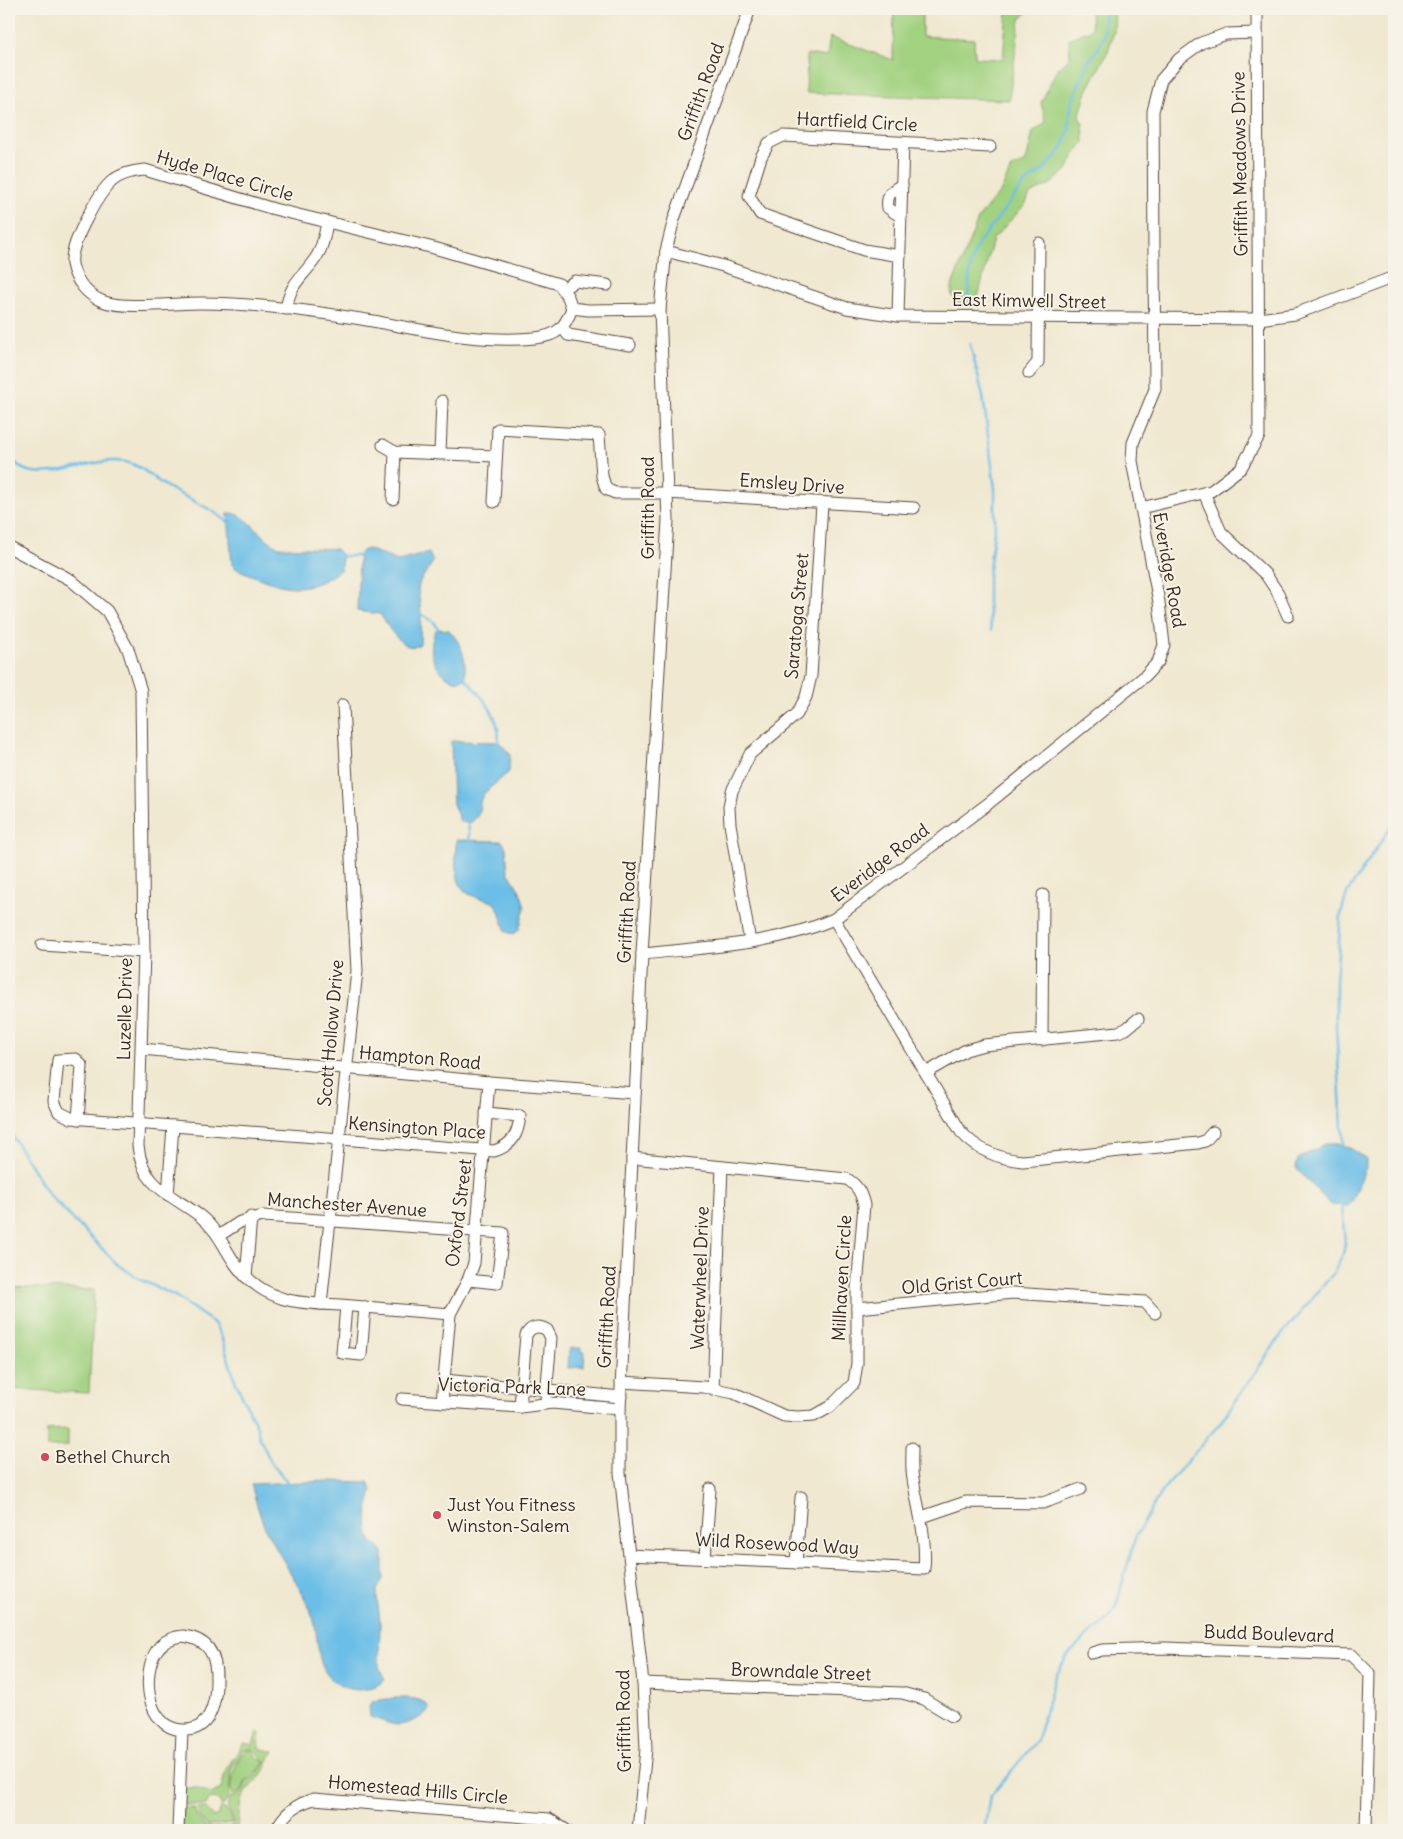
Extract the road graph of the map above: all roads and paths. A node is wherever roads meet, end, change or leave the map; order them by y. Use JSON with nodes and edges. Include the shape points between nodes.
{"nodes":[{"id":1,"x":750,"y":9,"type":"edge"},
{"id":2,"x":1257,"y":9,"type":"edge"},
{"id":3,"x":1256,"y":33,"type":"junction"},
{"id":4,"x":904,"y":142,"type":"junction"},
{"id":5,"x":990,"y":146,"type":"dead end"},
{"id":6,"x":327,"y":222,"type":"junction"},
{"id":7,"x":1039,"y":243,"type":"dead end"},
{"id":8,"x":666,"y":251,"type":"junction"},
{"id":9,"x":900,"y":256,"type":"junction"},
{"id":10,"x":1394,"y":277,"type":"edge"},
{"id":11,"x":608,"y":285,"type":"dead end"},
{"id":12,"x":563,"y":289,"type":"junction"},
{"id":13,"x":572,"y":308,"type":"junction"},
{"id":14,"x":286,"y":309,"type":"junction"},
{"id":15,"x":660,"y":309,"type":"junction"},
{"id":16,"x":898,"y":316,"type":"junction"},
{"id":17,"x":1039,"y":318,"type":"junction"},
{"id":18,"x":1259,"y":319,"type":"junction"},
{"id":19,"x":1153,"y":320,"type":"junction"},
{"id":20,"x":563,"y":328,"type":"junction"},
{"id":21,"x":630,"y":345,"type":"dead end"},
{"id":22,"x":1029,"y":374,"type":"dead end"},
{"id":23,"x":442,"y":401,"type":"dead end"},
{"id":24,"x":383,"y":445,"type":"dead end"},
{"id":25,"x":395,"y":452,"type":"junction"},
{"id":26,"x":440,"y":454,"type":"junction"},
{"id":27,"x":496,"y":456,"type":"junction"},
{"id":28,"x":667,"y":493,"type":"junction"},
{"id":29,"x":1204,"y":493,"type":"junction"},
{"id":30,"x":393,"y":499,"type":"dead end"},
{"id":31,"x":494,"y":502,"type":"dead end"},
{"id":32,"x":822,"y":504,"type":"junction"},
{"id":33,"x":914,"y":508,"type":"dead end"},
{"id":34,"x":1141,"y":508,"type":"junction"},
{"id":35,"x":9,"y":547,"type":"edge"},
{"id":36,"x":1288,"y":616,"type":"dead end"},
{"id":37,"x":343,"y":705,"type":"dead end"},
{"id":38,"x":1043,"y":895,"type":"dead end"},
{"id":39,"x":834,"y":919,"type":"junction"},
{"id":40,"x":750,"y":942,"type":"junction"},
{"id":41,"x":42,"y":945,"type":"dead end"},
{"id":42,"x":144,"y":952,"type":"junction"},
{"id":43,"x":642,"y":954,"type":"junction"},
{"id":44,"x":1138,"y":1018,"type":"dead end"},
{"id":45,"x":1042,"y":1040,"type":"junction"},
{"id":46,"x":142,"y":1049,"type":"junction"},
{"id":47,"x":347,"y":1068,"type":"junction"},
{"id":48,"x":926,"y":1073,"type":"junction"},
{"id":49,"x":489,"y":1082,"type":"junction"},
{"id":50,"x":635,"y":1093,"type":"junction"},
{"id":51,"x":486,"y":1113,"type":"junction"},
{"id":52,"x":78,"y":1118,"type":"junction"},
{"id":53,"x":139,"y":1123,"type":"junction"},
{"id":54,"x":173,"y":1126,"type":"junction"},
{"id":55,"x":1214,"y":1132,"type":"dead end"},
{"id":56,"x":339,"y":1140,"type":"junction"},
{"id":57,"x":484,"y":1150,"type":"junction"},
{"id":58,"x":632,"y":1158,"type":"junction"},
{"id":59,"x":722,"y":1167,"type":"junction"},
{"id":60,"x":168,"y":1195,"type":"junction"},
{"id":61,"x":251,"y":1218,"type":"junction"},
{"id":62,"x":331,"y":1220,"type":"junction"},
{"id":63,"x":477,"y":1231,"type":"junction"},
{"id":64,"x":220,"y":1235,"type":"junction"},
{"id":65,"x":246,"y":1277,"type":"junction"},
{"id":66,"x":468,"y":1280,"type":"junction"},
{"id":67,"x":321,"y":1304,"type":"junction"},
{"id":68,"x":346,"y":1306,"type":"junction"},
{"id":69,"x":365,"y":1307,"type":"junction"},
{"id":70,"x":857,"y":1308,"type":"junction"},
{"id":71,"x":1155,"y":1313,"type":"dead end"},
{"id":72,"x":450,"y":1314,"type":"junction"},
{"id":73,"x":444,"y":1380,"type":"junction"},
{"id":74,"x":522,"y":1386,"type":"junction"},
{"id":75,"x":621,"y":1389,"type":"junction"},
{"id":76,"x":713,"y":1390,"type":"junction"},
{"id":77,"x":547,"y":1391,"type":"junction"},
{"id":78,"x":402,"y":1399,"type":"dead end"},
{"id":79,"x":442,"y":1402,"type":"junction"},
{"id":80,"x":546,"y":1404,"type":"junction"},
{"id":81,"x":520,"y":1407,"type":"junction"},
{"id":82,"x":620,"y":1409,"type":"junction"},
{"id":83,"x":912,"y":1448,"type":"dead end"},
{"id":84,"x":710,"y":1489,"type":"dead end"},
{"id":85,"x":1080,"y":1489,"type":"dead end"},
{"id":86,"x":801,"y":1497,"type":"dead end"},
{"id":87,"x":922,"y":1517,"type":"junction"},
{"id":88,"x":629,"y":1555,"type":"junction"},
{"id":89,"x":705,"y":1558,"type":"junction"},
{"id":90,"x":796,"y":1563,"type":"junction"},
{"id":91,"x":1092,"y":1653,"type":"dead end"},
{"id":92,"x":643,"y":1683,"type":"junction"},
{"id":93,"x":952,"y":1716,"type":"dead end"},
{"id":94,"x":182,"y":1730,"type":"junction"},
{"id":95,"x":178,"y":1830,"type":"edge"},
{"id":96,"x":276,"y":1830,"type":"edge"},
{"id":97,"x":566,"y":1830,"type":"edge"},
{"id":98,"x":638,"y":1830,"type":"edge"},
{"id":99,"x":1366,"y":1830,"type":"edge"}],
"edges":[{"from":1,"to":8,"type":"street","name":"Griffith Road","via":[[674,219]]},
{"from":2,"to":3,"type":"street","name":"Griffith Meadows Drive"},
{"from":3,"to":18,"type":"street","name":"Griffith Meadows Drive"},
{"from":3,"to":19,"type":"street","name":"Everidge Road","via":[[1226,34],[1202,43],[1179,59],[1161,80],[1153,110]]},
{"from":4,"to":5,"type":"street","name":"Hartfield Circle"},
{"from":4,"to":9,"type":"street"},
{"from":4,"to":9,"type":"street","name":"Hartfield Circle","via":[[783,136],[768,143],[750,196],[760,214],[864,250]]},
{"from":6,"to":12,"type":"street","name":"Hyde Place Circle","via":[[537,277],[559,284]]},
{"from":6,"to":14,"type":"street","via":[[322,246],[293,285]]},
{"from":6,"to":14,"type":"street","name":"Hyde Place Circle","via":[[144,170],[130,171],[110,183],[76,242],[71,262],[76,279],[88,293],[102,301]]},
{"from":7,"to":17,"type":"street"},
{"from":8,"to":15,"type":"street","name":"Griffith Road"},
{"from":8,"to":16,"type":"street","name":"East Kimwell Street","via":[[723,266],[847,308]]},
{"from":9,"to":16,"type":"street"},
{"from":10,"to":18,"type":"street","name":"East Kimwell Street","via":[[1295,314]]},
{"from":11,"to":12,"type":"street","via":[[575,281]]},
{"from":12,"to":13,"type":"street"},
{"from":13,"to":15,"type":"street"},
{"from":13,"to":20,"type":"street"},
{"from":14,"to":20,"type":"street","name":"Hyde Place Circle","via":[[410,329],[502,338],[554,335]]},
{"from":15,"to":28,"type":"street","name":"Griffith Road"},
{"from":16,"to":17,"type":"street","name":"East Kimwell Street"},
{"from":17,"to":19,"type":"street","name":"East Kimwell Street"},
{"from":17,"to":22,"type":"street","via":[[1038,362]]},
{"from":18,"to":19,"type":"street","name":"East Kimwell Street"},
{"from":18,"to":29,"type":"street","name":"Griffith Meadows Drive","via":[[1259,436],[1242,468]]},
{"from":19,"to":34,"type":"street","name":"Everidge Road","via":[[1155,389],[1133,443],[1132,461]]},
{"from":20,"to":21,"type":"street","via":[[568,335]]},
{"from":23,"to":26,"type":"street"},
{"from":24,"to":25,"type":"street"},
{"from":25,"to":26,"type":"street"},
{"from":25,"to":30,"type":"street"},
{"from":26,"to":27,"type":"street"},
{"from":27,"to":28,"type":"street","name":"Emsley Drive","via":[[498,429],[599,435],[606,489],[615,493]]},
{"from":27,"to":31,"type":"street"},
{"from":28,"to":32,"type":"street","name":"Emsley Drive"},
{"from":28,"to":43,"type":"street","name":"Griffith Road"},
{"from":29,"to":34,"type":"street","name":"Griffith Meadows Drive"},
{"from":29,"to":36,"type":"street","via":[[1221,532],[1266,575]]},
{"from":32,"to":33,"type":"street","name":"Emsley Drive"},
{"from":32,"to":40,"type":"street","name":"Saratoga Street","via":[[811,676],[806,697],[797,714],[750,754],[735,784],[729,807]]},
{"from":34,"to":39,"type":"street","name":"Everidge Road","via":[[1164,645],[1158,662],[989,803]]},
{"from":35,"to":42,"type":"street","name":"Luzelle Drive","via":[[72,580],[107,611],[128,648],[141,691]]},
{"from":37,"to":47,"type":"street","name":"Scott Hollow Drive","via":[[357,971]]},
{"from":38,"to":45,"type":"street"},
{"from":39,"to":40,"type":"street","name":"Everidge Road","via":[[779,938]]},
{"from":39,"to":48,"type":"street"},
{"from":40,"to":43,"type":"street","name":"Everidge Road"},
{"from":41,"to":42,"type":"street"},
{"from":42,"to":46,"type":"street","name":"Luzelle Drive"},
{"from":43,"to":50,"type":"street","name":"Griffith Road"},
{"from":44,"to":45,"type":"street","via":[[1118,1032]]},
{"from":45,"to":48,"type":"street","via":[[966,1050]]},
{"from":46,"to":47,"type":"street","name":"Hampton Road"},
{"from":46,"to":53,"type":"street","name":"Luzelle Drive"},
{"from":47,"to":49,"type":"street","name":"Hampton Road"},
{"from":47,"to":56,"type":"street","name":"Scott Hollow Drive"},
{"from":48,"to":55,"type":"street","via":[[968,1139],[986,1152],[1009,1160],[1198,1143]]},
{"from":49,"to":50,"type":"street","name":"Hampton Road"},
{"from":49,"to":51,"type":"street","name":"Oxford Street"},
{"from":50,"to":58,"type":"street","name":"Griffith Road"},
{"from":51,"to":57,"type":"street","name":"Oxford Street"},
{"from":51,"to":57,"type":"street","name":"Kensington Place","via":[[520,1116],[518,1132],[512,1140],[501,1148]]},
{"from":52,"to":52,"type":"street","name":"Kensington Place","via":[[82,1066],[76,1058],[58,1060],[55,1107],[63,1116]]},
{"from":52,"to":53,"type":"street","name":"Kensington Place"},
{"from":53,"to":54,"type":"street","name":"Kensington Place"},
{"from":53,"to":60,"type":"street","name":"Luzelle Drive","via":[[138,1146],[142,1166],[155,1185]]},
{"from":54,"to":56,"type":"street","name":"Kensington Place"},
{"from":54,"to":60,"type":"street"},
{"from":56,"to":57,"type":"street","name":"Kensington Place"},
{"from":56,"to":62,"type":"street","name":"Scott Hollow Drive"},
{"from":57,"to":63,"type":"street","name":"Oxford Street"},
{"from":58,"to":59,"type":"street","name":"Millhaven Circle"},
{"from":58,"to":75,"type":"street","name":"Griffith Road"},
{"from":59,"to":70,"type":"street","name":"Millhaven Circle","via":[[847,1180],[855,1184],[864,1205]]},
{"from":59,"to":76,"type":"street","name":"Waterwheel Drive"},
{"from":60,"to":64,"type":"street","name":"Luzelle Drive","via":[[201,1217]]},
{"from":61,"to":62,"type":"street","name":"Manchester Avenue","via":[[272,1216]]},
{"from":61,"to":64,"type":"street","name":"Manchester Avenue"},
{"from":61,"to":65,"type":"street"},
{"from":62,"to":63,"type":"street","name":"Manchester Avenue"},
{"from":62,"to":67,"type":"street","name":"Scott Hollow Drive"},
{"from":63,"to":66,"type":"street","name":"Oxford Street","via":[[474,1263]]},
{"from":63,"to":66,"type":"street","name":"Manchester Avenue","via":[[502,1233],[497,1283]]},
{"from":64,"to":65,"type":"street","name":"Luzelle Drive"},
{"from":65,"to":67,"type":"street","name":"Luzelle Drive","via":[[278,1297]]},
{"from":66,"to":72,"type":"street","name":"Oxford Street"},
{"from":67,"to":68,"type":"street","name":"Luzelle Drive"},
{"from":68,"to":69,"type":"street","name":"Luzelle Drive"},
{"from":68,"to":69,"type":"street","via":[[342,1353],[361,1355]]},
{"from":69,"to":72,"type":"street","name":"Luzelle Drive"},
{"from":70,"to":71,"type":"street","name":"Old Grist Court","via":[[1012,1293],[1145,1302]]},
{"from":70,"to":76,"type":"street","name":"Millhaven Circle","via":[[854,1383],[830,1407],[814,1416],[784,1416],[734,1393]]},
{"from":72,"to":73,"type":"street"},
{"from":73,"to":74,"type":"street","name":"Victoria Park Lane"},
{"from":73,"to":79,"type":"street"},
{"from":74,"to":77,"type":"street","name":"Victoria Park Lane"},
{"from":74,"to":77,"type":"street","via":[[526,1334],[532,1328],[543,1328],[551,1338]]},
{"from":74,"to":81,"type":"street"},
{"from":75,"to":76,"type":"street","name":"Millhaven Circle","via":[[704,1387]]},
{"from":75,"to":77,"type":"street","name":"Victoria Park Lane"},
{"from":75,"to":82,"type":"street","name":"Griffith Road"},
{"from":77,"to":80,"type":"street"},
{"from":78,"to":79,"type":"street","name":"Victoria Park Lane"},
{"from":79,"to":81,"type":"street","name":"Victoria Park Lane"},
{"from":80,"to":81,"type":"street","name":"Victoria Park Lane"},
{"from":80,"to":82,"type":"street","name":"Victoria Park Lane"},
{"from":82,"to":88,"type":"street","name":"Griffith Road","via":[[620,1473]]},
{"from":83,"to":87,"type":"street","via":[[912,1477]]},
{"from":84,"to":89,"type":"street"},
{"from":85,"to":87,"type":"street","via":[[1043,1503],[966,1502]]},
{"from":86,"to":90,"type":"street"},
{"from":87,"to":90,"type":"street","name":"Wild Rosewood Way","via":[[926,1550],[924,1569]]},
{"from":88,"to":89,"type":"street","name":"Wild Rosewood Way"},
{"from":88,"to":92,"type":"street","name":"Griffith Road"},
{"from":89,"to":90,"type":"street","name":"Wild Rosewood Way"},
{"from":91,"to":99,"type":"street","name":"Budd Boulevard","via":[[1166,1648],[1351,1655],[1370,1674]]},
{"from":92,"to":93,"type":"street","name":"Browndale Street","via":[[902,1693],[924,1699]]},
{"from":92,"to":98,"type":"street","name":"Griffith Road","via":[[646,1749]]},
{"from":94,"to":94,"type":"street","via":[[158,1719],[152,1710],[150,1689],[151,1664],[156,1651],[164,1643],[183,1636],[201,1640],[207,1645],[217,1667],[215,1704],[210,1717],[198,1726]]},
{"from":94,"to":95,"type":"street"},
{"from":96,"to":97,"type":"street","name":"Homestead Hills Circle","via":[[288,1812],[314,1799],[549,1819]]}]}
